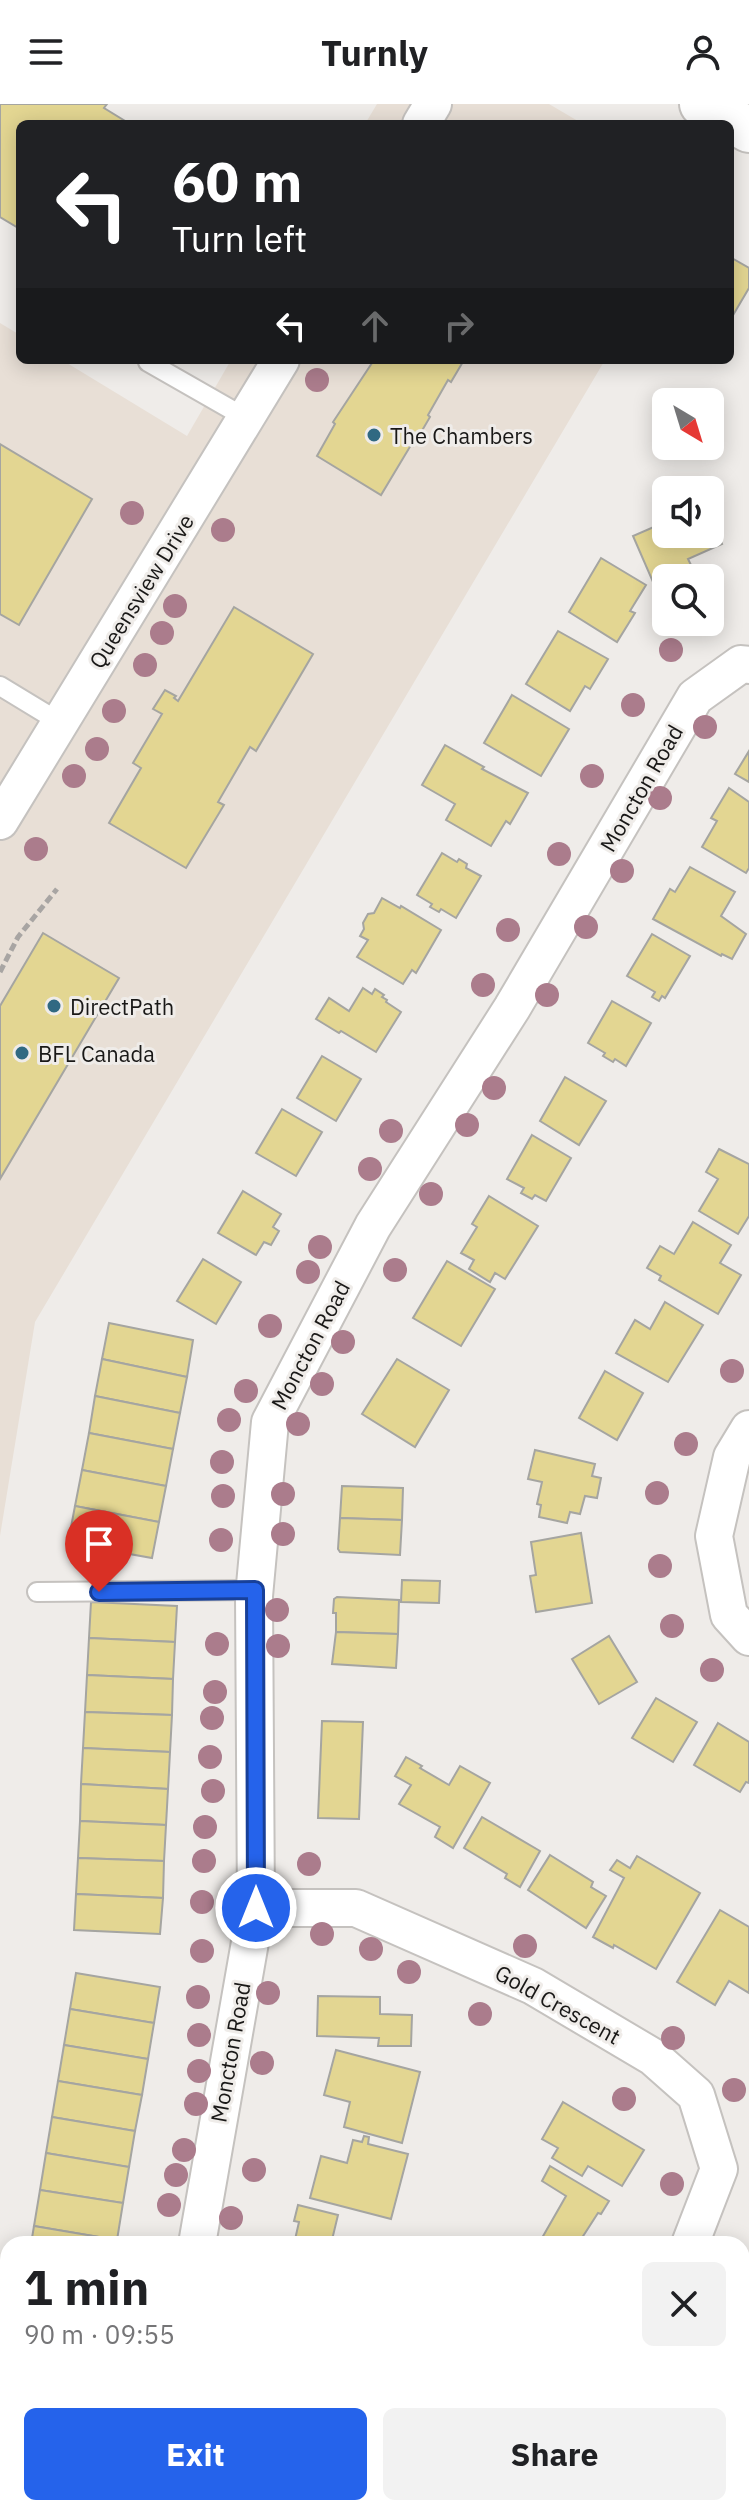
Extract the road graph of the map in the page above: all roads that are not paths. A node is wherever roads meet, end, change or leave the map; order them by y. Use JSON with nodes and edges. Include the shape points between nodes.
{"nodes":[{"id":1,"x":702,"y":104,"type":"edge"},
{"id":2,"x":731,"y":120,"type":"edge"},
{"id":3,"x":152,"y":364,"type":"edge"},
{"id":4,"x":279,"y":364,"type":"edge"},
{"id":5,"x":246,"y":418,"type":"junction"},
{"id":6,"x":749,"y":665,"type":"edge"},
{"id":7,"x":0,"y":686,"type":"edge"},
{"id":8,"x":61,"y":723,"type":"junction"},
{"id":9,"x":0,"y":821,"type":"edge"},
{"id":10,"x":749,"y":1429,"type":"edge"},
{"id":11,"x":255,"y":1590,"type":"junction"},
{"id":12,"x":37,"y":1592,"type":"dead end"},
{"id":13,"x":739,"y":1625,"type":"edge"},
{"id":14,"x":256,"y":1908,"type":"junction"},
{"id":15,"x":198,"y":2236,"type":"edge"},
{"id":16,"x":693,"y":2236,"type":"edge"}],
"edges":[{"from":1,"to":2,"type":"main road"},
{"from":3,"to":5,"type":"lane"},
{"from":4,"to":5,"type":"street","name":"Queensview Drive"},
{"from":5,"to":8,"type":"street","name":"Queensview Drive"},
{"from":6,"to":11,"type":"street","name":"Moncton Road","via":[[741,664],[695,697],[512,1008],[373,1226],[270,1422]]},
{"from":7,"to":8,"type":"lane"},
{"from":8,"to":9,"type":"street","name":"Queensview Drive"},
{"from":10,"to":13,"type":"street","via":[[732,1457],[714,1536]]},
{"from":11,"to":12,"type":"lane"},
{"from":11,"to":14,"type":"street","name":"Moncton Road"},
{"from":14,"to":15,"type":"street","name":"Moncton Road"},
{"from":14,"to":16,"type":"street","name":"Gold Crescent","via":[[356,1908],[533,1986],[653,2057],[696,2095],[719,2169]]}]}
